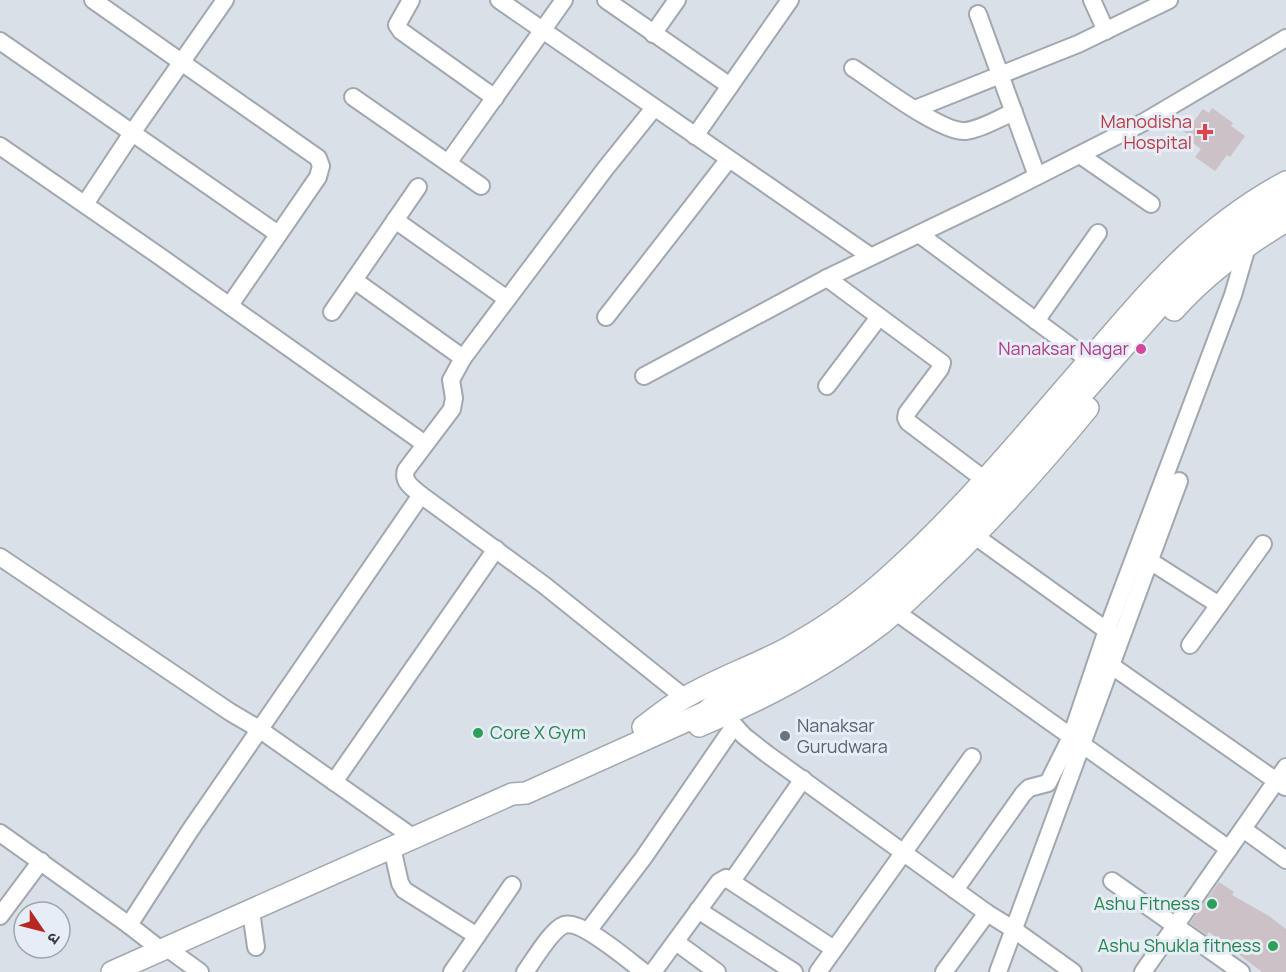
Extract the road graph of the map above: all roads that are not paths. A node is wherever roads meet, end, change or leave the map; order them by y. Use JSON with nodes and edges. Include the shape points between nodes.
{"nodes":[{"id":1,"x":93,"y":0,"type":"edge"},
{"id":2,"x":225,"y":0,"type":"edge"},
{"id":3,"x":411,"y":0,"type":"edge"},
{"id":4,"x":499,"y":0,"type":"edge"},
{"id":5,"x":564,"y":0,"type":"edge"},
{"id":6,"x":606,"y":0,"type":"edge"},
{"id":7,"x":676,"y":0,"type":"edge"},
{"id":8,"x":790,"y":0,"type":"edge"},
{"id":9,"x":1092,"y":0,"type":"edge"},
{"id":10,"x":1169,"y":0,"type":"edge"},
{"id":11,"x":978,"y":14,"type":"dead end"},
{"id":12,"x":543,"y":31,"type":"junction"},
{"id":13,"x":1106,"y":31,"type":"junction"},
{"id":14,"x":653,"y":34,"type":"junction"},
{"id":15,"x":1286,"y":38,"type":"edge"},
{"id":16,"x":0,"y":41,"type":"edge"},
{"id":17,"x":181,"y":64,"type":"junction"},
{"id":18,"x":853,"y":68,"type":"dead end"},
{"id":19,"x":1001,"y":75,"type":"junction"},
{"id":20,"x":730,"y":86,"type":"junction"},
{"id":21,"x":353,"y":97,"type":"dead end"},
{"id":22,"x":495,"y":98,"type":"junction"},
{"id":23,"x":654,"y":108,"type":"junction"},
{"id":24,"x":915,"y":109,"type":"junction"},
{"id":25,"x":1014,"y":112,"type":"junction"},
{"id":26,"x":132,"y":133,"type":"junction"},
{"id":27,"x":695,"y":136,"type":"junction"},
{"id":28,"x":0,"y":146,"type":"edge"},
{"id":29,"x":1080,"y":155,"type":"junction"},
{"id":30,"x":729,"y":159,"type":"junction"},
{"id":31,"x":448,"y":163,"type":"junction"},
{"id":32,"x":1037,"y":176,"type":"junction"},
{"id":33,"x":1286,"y":182,"type":"edge"},
{"id":34,"x":481,"y":186,"type":"dead end"},
{"id":35,"x":418,"y":187,"type":"dead end"},
{"id":36,"x":1286,"y":201,"type":"edge"},
{"id":37,"x":85,"y":204,"type":"junction"},
{"id":38,"x":1151,"y":204,"type":"dead end"},
{"id":39,"x":395,"y":220,"type":"junction"},
{"id":40,"x":1286,"y":221,"type":"edge"},
{"id":41,"x":1098,"y":233,"type":"dead end"},
{"id":42,"x":278,"y":234,"type":"junction"},
{"id":43,"x":920,"y":234,"type":"junction"},
{"id":44,"x":1246,"y":247,"type":"junction"},
{"id":45,"x":870,"y":256,"type":"junction"},
{"id":46,"x":827,"y":278,"type":"junction"},
{"id":47,"x":354,"y":280,"type":"junction"},
{"id":48,"x":507,"y":299,"type":"junction"},
{"id":49,"x":230,"y":305,"type":"junction"},
{"id":50,"x":332,"y":312,"type":"dead end"},
{"id":51,"x":606,"y":317,"type":"dead end"},
{"id":52,"x":879,"y":317,"type":"junction"},
{"id":53,"x":1036,"y":321,"type":"junction"},
{"id":54,"x":463,"y":358,"type":"junction"},
{"id":55,"x":1089,"y":360,"type":"junction"},
{"id":56,"x":644,"y":376,"type":"dead end"},
{"id":57,"x":827,"y":386,"type":"dead end"},
{"id":58,"x":425,"y":444,"type":"junction"},
{"id":59,"x":985,"y":480,"type":"junction"},
{"id":60,"x":1172,"y":487,"type":"junction"},
{"id":61,"x":421,"y":495,"type":"junction"},
{"id":62,"x":975,"y":536,"type":"junction"},
{"id":63,"x":1263,"y":544,"type":"dead end"},
{"id":64,"x":496,"y":549,"type":"junction"},
{"id":65,"x":0,"y":557,"type":"edge"},
{"id":66,"x":1150,"y":561,"type":"junction"},
{"id":67,"x":1219,"y":605,"type":"junction"},
{"id":68,"x":896,"y":612,"type":"junction"},
{"id":69,"x":1107,"y":630,"type":"junction"},
{"id":70,"x":1121,"y":640,"type":"junction"},
{"id":71,"x":1190,"y":645,"type":"dead end"},
{"id":72,"x":1112,"y":666,"type":"junction"},
{"id":73,"x":685,"y":698,"type":"junction"},
{"id":74,"x":725,"y":714,"type":"junction"},
{"id":75,"x":259,"y":729,"type":"junction"},
{"id":76,"x":646,"y":733,"type":"junction"},
{"id":77,"x":1077,"y":741,"type":"junction"},
{"id":78,"x":972,"y":757,"type":"dead end"},
{"id":79,"x":1283,"y":778,"type":"edge"},
{"id":80,"x":803,"y":779,"type":"junction"},
{"id":81,"x":334,"y":782,"type":"junction"},
{"id":82,"x":1243,"y":829,"type":"junction"},
{"id":83,"x":0,"y":833,"type":"edge"},
{"id":84,"x":414,"y":838,"type":"junction"},
{"id":85,"x":392,"y":848,"type":"junction"},
{"id":86,"x":1229,"y":849,"type":"junction"},
{"id":87,"x":903,"y":852,"type":"junction"},
{"id":88,"x":1286,"y":860,"type":"edge"},
{"id":89,"x":40,"y":861,"type":"junction"},
{"id":90,"x":1112,"y":880,"type":"dead end"},
{"id":91,"x":732,"y":881,"type":"junction"},
{"id":92,"x":512,"y":885,"type":"dead end"},
{"id":93,"x":955,"y":890,"type":"junction"},
{"id":94,"x":698,"y":910,"type":"junction"},
{"id":95,"x":250,"y":911,"type":"junction"},
{"id":96,"x":987,"y":913,"type":"junction"},
{"id":97,"x":0,"y":916,"type":"edge"},
{"id":98,"x":129,"y":925,"type":"junction"},
{"id":99,"x":1176,"y":926,"type":"junction"},
{"id":100,"x":1013,"y":929,"type":"junction"},
{"id":101,"x":588,"y":932,"type":"junction"},
{"id":102,"x":477,"y":936,"type":"junction"},
{"id":103,"x":676,"y":942,"type":"junction"},
{"id":104,"x":256,"y":947,"type":"dead end"},
{"id":105,"x":164,"y":949,"type":"junction"},
{"id":106,"x":834,"y":949,"type":"junction"},
{"id":107,"x":112,"y":972,"type":"edge"},
{"id":108,"x":200,"y":972,"type":"edge"},
{"id":109,"x":452,"y":972,"type":"edge"},
{"id":110,"x":525,"y":972,"type":"edge"},
{"id":111,"x":644,"y":972,"type":"edge"},
{"id":112,"x":653,"y":972,"type":"edge"},
{"id":113,"x":717,"y":972,"type":"edge"},
{"id":114,"x":794,"y":972,"type":"edge"},
{"id":115,"x":818,"y":972,"type":"edge"},
{"id":116,"x":944,"y":972,"type":"edge"},
{"id":117,"x":998,"y":972,"type":"edge"},
{"id":118,"x":1073,"y":972,"type":"edge"},
{"id":119,"x":1143,"y":972,"type":"edge"},
{"id":120,"x":1241,"y":972,"type":"edge"}],
"edges":[{"from":1,"to":17,"type":"street"},
{"from":2,"to":17,"type":"street"},
{"from":3,"to":22,"type":"street","via":[[397,24],[401,31]]},
{"from":4,"to":12,"type":"street"},
{"from":5,"to":12,"type":"street"},
{"from":6,"to":14,"type":"street"},
{"from":7,"to":14,"type":"street"},
{"from":8,"to":20,"type":"street"},
{"from":9,"to":13,"type":"street"},
{"from":10,"to":13,"type":"street"},
{"from":11,"to":19,"type":"street"},
{"from":12,"to":22,"type":"street"},
{"from":12,"to":23,"type":"street"},
{"from":13,"to":19,"type":"street"},
{"from":14,"to":20,"type":"street"},
{"from":15,"to":29,"type":"street"},
{"from":16,"to":26,"type":"street"},
{"from":17,"to":26,"type":"street"},
{"from":17,"to":42,"type":"street","via":[[318,158],[318,177]]},
{"from":18,"to":24,"type":"street"},
{"from":19,"to":24,"type":"street"},
{"from":19,"to":25,"type":"street"},
{"from":20,"to":27,"type":"street"},
{"from":21,"to":31,"type":"street"},
{"from":22,"to":31,"type":"street"},
{"from":23,"to":27,"type":"street"},
{"from":23,"to":48,"type":"street"},
{"from":24,"to":25,"type":"street","via":[[953,129],[966,131]]},
{"from":25,"to":32,"type":"street"},
{"from":26,"to":37,"type":"street"},
{"from":26,"to":42,"type":"street"},
{"from":27,"to":30,"type":"street"},
{"from":28,"to":37,"type":"street"},
{"from":29,"to":32,"type":"street"},
{"from":29,"to":38,"type":"street"},
{"from":30,"to":45,"type":"street"},
{"from":30,"to":51,"type":"street"},
{"from":31,"to":34,"type":"street"},
{"from":32,"to":43,"type":"street"},
{"from":33,"to":55,"type":"main road","via":[[1230,217],[1187,251]]},
{"from":35,"to":39,"type":"street"},
{"from":36,"to":74,"type":"main road","via":[[1227,241],[1172,293],[943,548],[860,620],[771,676]]},
{"from":37,"to":49,"type":"street"},
{"from":39,"to":47,"type":"street"},
{"from":39,"to":48,"type":"street"},
{"from":40,"to":44,"type":"main road"},
{"from":41,"to":53,"type":"street"},
{"from":42,"to":49,"type":"street"},
{"from":43,"to":45,"type":"street"},
{"from":43,"to":53,"type":"street"},
{"from":44,"to":60,"type":"street"},
{"from":44,"to":62,"type":"main road","via":[[1178,305]]},
{"from":45,"to":46,"type":"street"},
{"from":46,"to":52,"type":"street"},
{"from":46,"to":56,"type":"street"},
{"from":47,"to":50,"type":"street"},
{"from":47,"to":54,"type":"street"},
{"from":48,"to":54,"type":"street"},
{"from":49,"to":58,"type":"street"},
{"from":52,"to":57,"type":"street"},
{"from":52,"to":59,"type":"street","via":[[942,363],[907,413],[908,422]]},
{"from":53,"to":55,"type":"street"},
{"from":54,"to":58,"type":"street","via":[[451,380],[452,409]]},
{"from":55,"to":59,"type":"main road"},
{"from":58,"to":61,"type":"street","via":[[404,476]]},
{"from":59,"to":73,"type":"main road","via":[[895,571],[818,631]]},
{"from":60,"to":66,"type":"street"},
{"from":60,"to":69,"type":"street"},
{"from":61,"to":64,"type":"street"},
{"from":61,"to":75,"type":"street"},
{"from":62,"to":68,"type":"main road"},
{"from":62,"to":69,"type":"street"},
{"from":63,"to":67,"type":"street"},
{"from":64,"to":73,"type":"street"},
{"from":64,"to":81,"type":"street"},
{"from":65,"to":75,"type":"street"},
{"from":66,"to":67,"type":"street"},
{"from":66,"to":70,"type":"street"},
{"from":67,"to":71,"type":"street"},
{"from":68,"to":74,"type":"main road","via":[[827,662],[779,690]]},
{"from":68,"to":77,"type":"street"},
{"from":69,"to":70,"type":"street"},
{"from":69,"to":77,"type":"street"},
{"from":70,"to":72,"type":"street"},
{"from":72,"to":77,"type":"street"},
{"from":72,"to":79,"type":"street"},
{"from":73,"to":76,"type":"main road"},
{"from":74,"to":76,"type":"main road","via":[[703,702]]},
{"from":74,"to":80,"type":"street","via":[[767,754]]},
{"from":74,"to":101,"type":"street","via":[[644,857]]},
{"from":75,"to":81,"type":"street"},
{"from":75,"to":98,"type":"street"},
{"from":76,"to":84,"type":"main road","via":[[524,783],[512,794]]},
{"from":77,"to":86,"type":"street"},
{"from":77,"to":93,"type":"street","via":[[1048,783],[1029,788],[1023,794]]},
{"from":77,"to":100,"type":"street"},
{"from":78,"to":87,"type":"street"},
{"from":79,"to":82,"type":"street"},
{"from":80,"to":87,"type":"street"},
{"from":80,"to":91,"type":"street"},
{"from":81,"to":84,"type":"street"},
{"from":82,"to":86,"type":"street"},
{"from":82,"to":88,"type":"street"},
{"from":83,"to":89,"type":"street"},
{"from":84,"to":85,"type":"main road"},
{"from":85,"to":95,"type":"main road"},
{"from":85,"to":102,"type":"street","via":[[404,890]]},
{"from":86,"to":99,"type":"street"},
{"from":87,"to":93,"type":"street"},
{"from":87,"to":106,"type":"street"},
{"from":89,"to":97,"type":"street"},
{"from":89,"to":98,"type":"street"},
{"from":90,"to":99,"type":"street"},
{"from":91,"to":94,"type":"street","via":[[722,879]]},
{"from":91,"to":106,"type":"street"},
{"from":92,"to":102,"type":"street"},
{"from":93,"to":96,"type":"street"},
{"from":94,"to":103,"type":"street"},
{"from":94,"to":114,"type":"street"},
{"from":95,"to":104,"type":"street"},
{"from":95,"to":105,"type":"main road"},
{"from":96,"to":100,"type":"street"},
{"from":96,"to":116,"type":"street"},
{"from":98,"to":105,"type":"street"},
{"from":99,"to":119,"type":"street"},
{"from":99,"to":120,"type":"street"},
{"from":100,"to":117,"type":"street"},
{"from":100,"to":118,"type":"street"},
{"from":101,"to":110,"type":"street","via":[[566,924],[556,930]]},
{"from":101,"to":111,"type":"street"},
{"from":102,"to":109,"type":"street"},
{"from":103,"to":112,"type":"street"},
{"from":103,"to":113,"type":"street"},
{"from":105,"to":107,"type":"main road"},
{"from":105,"to":108,"type":"street"},
{"from":106,"to":115,"type":"street"}]}
